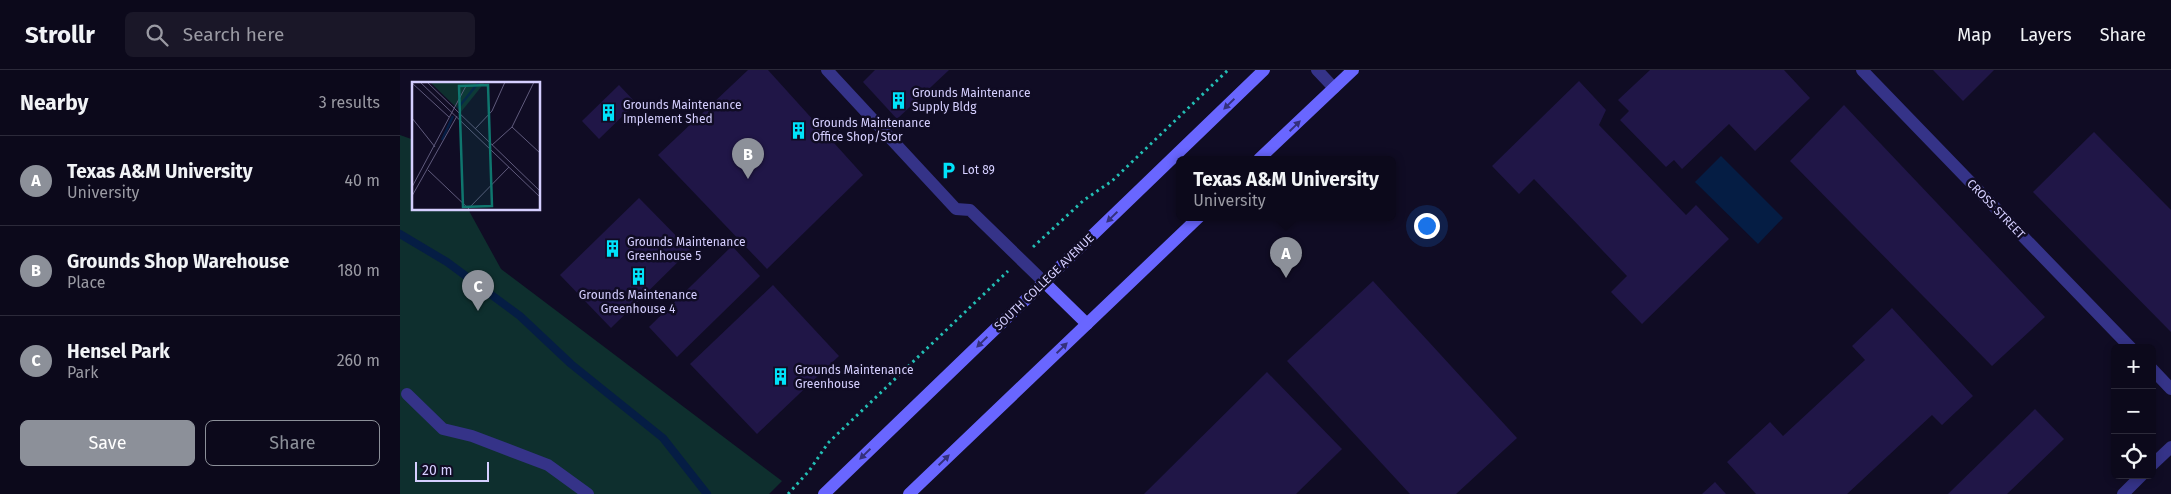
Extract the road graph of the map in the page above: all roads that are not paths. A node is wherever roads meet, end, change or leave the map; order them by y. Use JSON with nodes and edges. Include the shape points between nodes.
{"nodes":[{"id":1,"x":827,"y":70,"type":"edge"},
{"id":2,"x":1264,"y":70,"type":"edge"},
{"id":3,"x":1317,"y":70,"type":"edge"},
{"id":4,"x":1353,"y":70,"type":"edge"},
{"id":5,"x":1862,"y":70,"type":"edge"},
{"id":6,"x":1334,"y":88,"type":"junction"},
{"id":7,"x":1263,"y":156,"type":"edge"},
{"id":8,"x":1195,"y":221,"type":"edge"},
{"id":9,"x":1044,"y":282,"type":"junction"},
{"id":10,"x":1087,"y":324,"type":"junction"},
{"id":11,"x":2127,"y":344,"type":"edge"},
{"id":12,"x":2156,"y":373,"type":"edge"},
{"id":13,"x":2171,"y":389,"type":"edge"},
{"id":14,"x":407,"y":394,"type":"dead end"},
{"id":15,"x":2171,"y":447,"type":"edge"},
{"id":16,"x":2156,"y":461,"type":"edge"},
{"id":17,"x":2138,"y":479,"type":"edge"},
{"id":18,"x":588,"y":494,"type":"edge"},
{"id":19,"x":824,"y":494,"type":"edge"},
{"id":20,"x":909,"y":494,"type":"edge"},
{"id":21,"x":2123,"y":494,"type":"edge"}],
"edges":[{"from":1,"to":9,"type":"street","via":[[956,209],[970,210]]},
{"from":2,"to":9,"type":"main road","name":"SOUTH COLLEGE AVENUE","one_way":true},
{"from":3,"to":6,"type":"street"},
{"from":4,"to":6,"type":"main road"},
{"from":5,"to":11,"type":"street","name":"CROSS STREET"},
{"from":7,"to":6,"type":"main road","one_way":true},
{"from":8,"to":10,"type":"main road"},
{"from":9,"to":10,"type":"main road"},
{"from":9,"to":19,"type":"main road","name":"SOUTH COLLEGE AVENUE","one_way":true},
{"from":20,"to":10,"type":"main road","one_way":true},
{"from":12,"to":13,"type":"street"},
{"from":14,"to":18,"type":"street","via":[[442,429],[472,436],[548,465]]},
{"from":15,"to":16,"type":"street"},
{"from":17,"to":21,"type":"street"}]}
